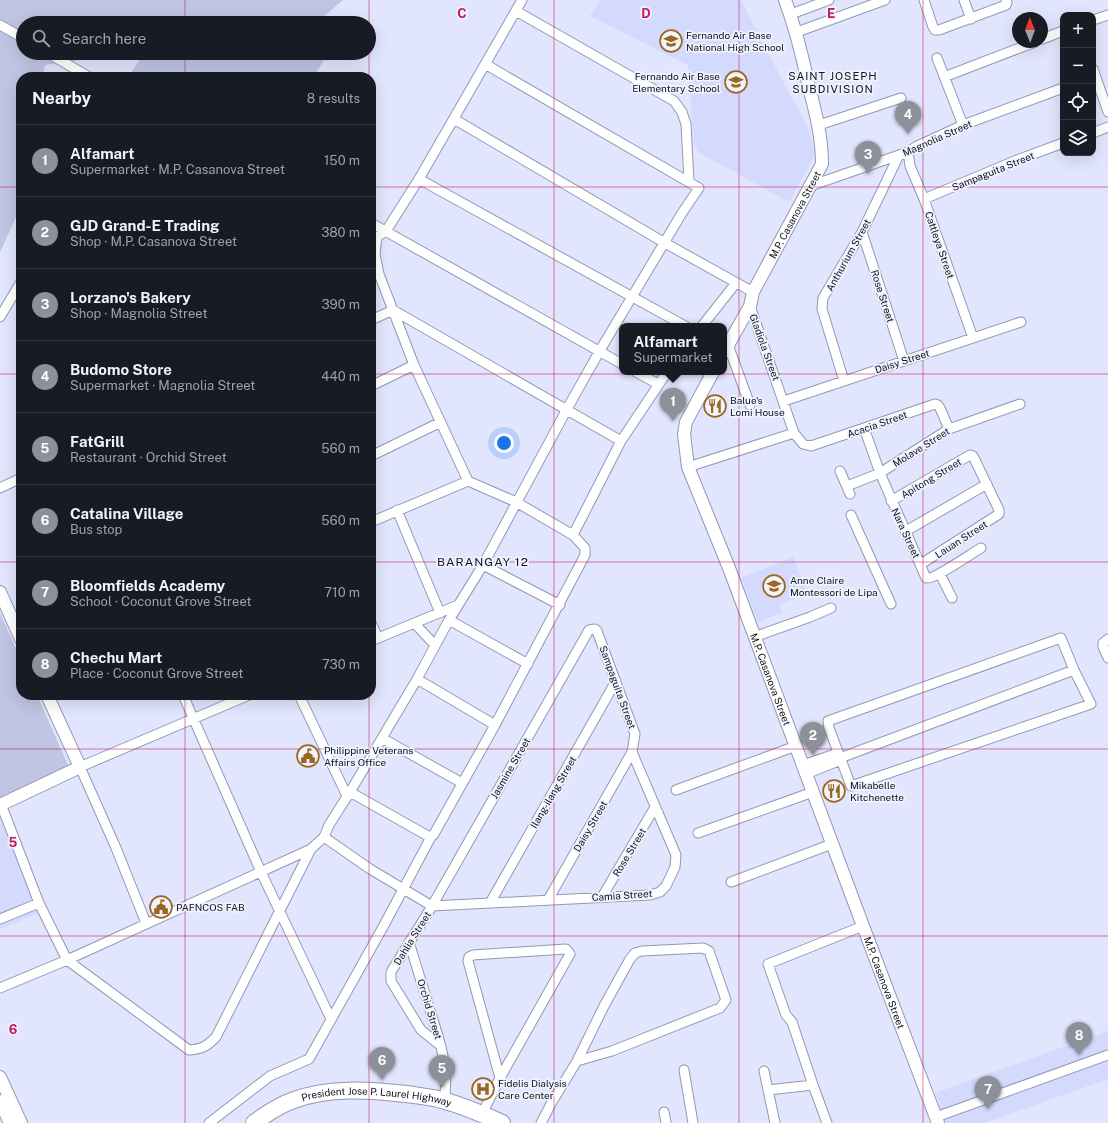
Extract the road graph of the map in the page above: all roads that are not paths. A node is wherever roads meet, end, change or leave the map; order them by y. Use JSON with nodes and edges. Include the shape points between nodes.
{"nodes":[{"id":1,"x":522,"y":0,"type":"edge"},
{"id":2,"x":785,"y":0,"type":"edge"},
{"id":3,"x":829,"y":0,"type":"edge"},
{"id":4,"x":885,"y":0,"type":"edge"},
{"id":5,"x":924,"y":0,"type":"edge"},
{"id":6,"x":964,"y":0,"type":"edge"},
{"id":7,"x":1006,"y":0,"type":"edge"},
{"id":8,"x":516,"y":11,"type":"junction"},
{"id":9,"x":790,"y":14,"type":"junction"},
{"id":10,"x":1108,"y":15,"type":"edge"},
{"id":11,"x":971,"y":18,"type":"junction"},
{"id":12,"x":1096,"y":19,"type":"edge"},
{"id":13,"x":0,"y":25,"type":"edge"},
{"id":14,"x":797,"y":32,"type":"junction"},
{"id":15,"x":1060,"y":32,"type":"edge"},
{"id":16,"x":16,"y":34,"type":"edge"},
{"id":17,"x":1048,"y":37,"type":"edge"},
{"id":18,"x":1020,"y":48,"type":"edge"},
{"id":19,"x":937,"y":58,"type":"dead end"},
{"id":20,"x":60,"y":60,"type":"edge"},
{"id":21,"x":485,"y":64,"type":"junction"},
{"id":22,"x":80,"y":72,"type":"edge"},
{"id":23,"x":944,"y":77,"type":"junction"},
{"id":24,"x":1096,"y":79,"type":"edge"},
{"id":25,"x":1060,"y":89,"type":"edge"},
{"id":26,"x":901,"y":98,"type":"dead end"},
{"id":27,"x":1108,"y":112,"type":"edge"},
{"id":28,"x":454,"y":119,"type":"junction"},
{"id":29,"x":819,"y":125,"type":"junction"},
{"id":30,"x":963,"y":125,"type":"junction"},
{"id":31,"x":1108,"y":127,"type":"edge"},
{"id":32,"x":1096,"y":131,"type":"edge"},
{"id":33,"x":1060,"y":144,"type":"edge"},
{"id":34,"x":908,"y":152,"type":"junction"},
{"id":35,"x":899,"y":155,"type":"junction"},
{"id":36,"x":419,"y":179,"type":"junction"},
{"id":37,"x":689,"y":181,"type":"junction"},
{"id":38,"x":810,"y":186,"type":"junction"},
{"id":39,"x":924,"y":199,"type":"junction"},
{"id":40,"x":376,"y":226,"type":"edge"},
{"id":41,"x":386,"y":231,"type":"junction"},
{"id":42,"x":862,"y":232,"type":"junction"},
{"id":43,"x":376,"y":237,"type":"edge"},
{"id":44,"x":665,"y":243,"type":"junction"},
{"id":45,"x":376,"y":259,"type":"edge"},
{"id":46,"x":736,"y":284,"type":"junction"},
{"id":47,"x":16,"y":290,"type":"edge"},
{"id":48,"x":753,"y":292,"type":"junction"},
{"id":49,"x":632,"y":298,"type":"junction"},
{"id":50,"x":750,"y":306,"type":"junction"},
{"id":51,"x":393,"y":310,"type":"junction"},
{"id":52,"x":0,"y":317,"type":"edge"},
{"id":53,"x":376,"y":318,"type":"edge"},
{"id":54,"x":1020,"y":322,"type":"dead end"},
{"id":55,"x":679,"y":323,"type":"edge"},
{"id":56,"x":704,"y":323,"type":"edge"},
{"id":57,"x":973,"y":338,"type":"junction"},
{"id":58,"x":727,"y":346,"type":"edge"},
{"id":59,"x":727,"y":350,"type":"edge"},
{"id":60,"x":599,"y":352,"type":"junction"},
{"id":61,"x":904,"y":361,"type":"junction"},
{"id":62,"x":619,"y":362,"type":"edge"},
{"id":63,"x":414,"y":365,"type":"junction"},
{"id":64,"x":642,"y":375,"type":"edge"},
{"id":65,"x":665,"y":375,"type":"edge"},
{"id":66,"x":711,"y":375,"type":"edge"},
{"id":67,"x":844,"y":381,"type":"junction"},
{"id":68,"x":376,"y":384,"type":"edge"},
{"id":69,"x":658,"y":384,"type":"junction"},
{"id":70,"x":784,"y":401,"type":"junction"},
{"id":71,"x":1020,"y":404,"type":"dead end"},
{"id":72,"x":750,"y":405,"type":"dead end"},
{"id":73,"x":566,"y":409,"type":"junction"},
{"id":74,"x":441,"y":422,"type":"junction"},
{"id":75,"x":864,"y":428,"type":"junction"},
{"id":76,"x":949,"y":429,"type":"junction"},
{"id":77,"x":794,"y":433,"type":"junction"},
{"id":78,"x":621,"y":442,"type":"junction"},
{"id":79,"x":376,"y":454,"type":"edge"},
{"id":80,"x":688,"y":467,"type":"junction"},
{"id":81,"x":840,"y":471,"type":"dead end"},
{"id":82,"x":880,"y":473,"type":"junction"},
{"id":83,"x":16,"y":480,"type":"edge"},
{"id":84,"x":468,"y":480,"type":"junction"},
{"id":85,"x":987,"y":484,"type":"junction"},
{"id":86,"x":0,"y":488,"type":"edge"},
{"id":87,"x":891,"y":501,"type":"junction"},
{"id":88,"x":516,"y":502,"type":"junction"},
{"id":89,"x":397,"y":510,"type":"junction"},
{"id":90,"x":851,"y":515,"type":"dead end"},
{"id":91,"x":376,"y":520,"type":"edge"},
{"id":92,"x":906,"y":532,"type":"junction"},
{"id":93,"x":573,"y":535,"type":"junction"},
{"id":94,"x":981,"y":548,"type":"dead end"},
{"id":95,"x":921,"y":564,"type":"junction"},
{"id":96,"x":483,"y":565,"type":"junction"},
{"id":97,"x":940,"y":574,"type":"junction"},
{"id":98,"x":0,"y":592,"type":"edge"},
{"id":99,"x":952,"y":598,"type":"dead end"},
{"id":100,"x":891,"y":604,"type":"dead end"},
{"id":101,"x":458,"y":605,"type":"junction"},
{"id":102,"x":560,"y":605,"type":"junction"},
{"id":103,"x":831,"y":608,"type":"dead end"},
{"id":104,"x":440,"y":613,"type":"junction"},
{"id":105,"x":449,"y":620,"type":"junction"},
{"id":106,"x":415,"y":624,"type":"junction"},
{"id":107,"x":16,"y":628,"type":"edge"},
{"id":108,"x":589,"y":630,"type":"joint"},
{"id":109,"x":754,"y":637,"type":"junction"},
{"id":110,"x":376,"y":639,"type":"edge"},
{"id":111,"x":1108,"y":639,"type":"edge"},
{"id":112,"x":435,"y":645,"type":"junction"},
{"id":113,"x":1108,"y":658,"type":"edge"},
{"id":114,"x":528,"y":664,"type":"junction"},
{"id":115,"x":1074,"y":670,"type":"junction"},
{"id":116,"x":417,"y":679,"type":"junction"},
{"id":117,"x":616,"y":681,"type":"junction"},
{"id":118,"x":49,"y":700,"type":"edge"},
{"id":119,"x":185,"y":700,"type":"edge"},
{"id":120,"x":238,"y":700,"type":"edge"},
{"id":121,"x":302,"y":700,"type":"edge"},
{"id":122,"x":194,"y":719,"type":"junction"},
{"id":123,"x":495,"y":725,"type":"junction"},
{"id":124,"x":382,"y":738,"type":"junction"},
{"id":125,"x":796,"y":746,"type":"junction"},
{"id":126,"x":632,"y":752,"type":"junction"},
{"id":127,"x":839,"y":757,"type":"junction"},
{"id":128,"x":80,"y":767,"type":"junction"},
{"id":129,"x":805,"y":770,"type":"junction"},
{"id":130,"x":462,"y":783,"type":"junction"},
{"id":131,"x":676,"y":790,"type":"dead end"},
{"id":132,"x":813,"y":792,"type":"junction"},
{"id":133,"x":349,"y":794,"type":"junction"},
{"id":134,"x":0,"y":805,"type":"edge"},
{"id":135,"x":655,"y":807,"type":"junction"},
{"id":136,"x":698,"y":832,"type":"dead end"},
{"id":137,"x":324,"y":837,"type":"junction"},
{"id":138,"x":431,"y":837,"type":"junction"},
{"id":139,"x":832,"y":844,"type":"junction"},
{"id":140,"x":311,"y":849,"type":"junction"},
{"id":141,"x":261,"y":872,"type":"junction"},
{"id":142,"x":731,"y":882,"type":"dead end"},
{"id":143,"x":403,"y":890,"type":"junction"},
{"id":144,"x":602,"y":897,"type":"junction"},
{"id":145,"x":548,"y":900,"type":"junction"},
{"id":146,"x":39,"y":903,"type":"junction"},
{"id":147,"x":490,"y":903,"type":"junction"},
{"id":148,"x":432,"y":906,"type":"junction"},
{"id":149,"x":280,"y":910,"type":"junction"},
{"id":150,"x":0,"y":919,"type":"edge"},
{"id":151,"x":146,"y":924,"type":"junction"},
{"id":152,"x":863,"y":926,"type":"junction"},
{"id":153,"x":409,"y":942,"type":"junction"},
{"id":154,"x":67,"y":960,"type":"junction"},
{"id":155,"x":0,"y":988,"type":"edge"},
{"id":156,"x":331,"y":1018,"type":"junction"},
{"id":157,"x":441,"y":1046,"type":"junction"},
{"id":158,"x":1108,"y":1055,"type":"edge"},
{"id":159,"x":577,"y":1061,"type":"junction"},
{"id":160,"x":684,"y":1070,"type":"dead end"},
{"id":161,"x":764,"y":1071,"type":"dead end"},
{"id":162,"x":0,"y":1077,"type":"edge"},
{"id":163,"x":500,"y":1078,"type":"junction"},
{"id":164,"x":813,"y":1085,"type":"junction"},
{"id":165,"x":768,"y":1090,"type":"junction"},
{"id":166,"x":3,"y":1099,"type":"edge"},
{"id":167,"x":444,"y":1100,"type":"junction"},
{"id":168,"x":664,"y":1112,"type":"dead end"},
{"id":169,"x":482,"y":1114,"type":"junction"},
{"id":170,"x":10,"y":1115,"type":"edge"},
{"id":171,"x":937,"y":1120,"type":"edge"},
{"id":172,"x":21,"y":1123,"type":"edge"},
{"id":173,"x":209,"y":1123,"type":"edge"},
{"id":174,"x":254,"y":1123,"type":"edge"},
{"id":175,"x":502,"y":1123,"type":"edge"},
{"id":176,"x":541,"y":1123,"type":"edge"},
{"id":177,"x":666,"y":1123,"type":"edge"},
{"id":178,"x":693,"y":1123,"type":"edge"},
{"id":179,"x":775,"y":1123,"type":"edge"},
{"id":180,"x":827,"y":1123,"type":"edge"}],
"edges":[{"from":1,"to":8,"type":"street"},
{"from":2,"to":9,"type":"street","name":"M.P. Casanova Street"},
{"from":3,"to":9,"type":"street"},
{"from":4,"to":14,"type":"street"},
{"from":5,"to":11,"type":"street","via":[[935,30]]},
{"from":6,"to":11,"type":"street"},
{"from":7,"to":11,"type":"street","via":[[1006,5]]},
{"from":8,"to":21,"type":"street"},
{"from":8,"to":37,"type":"street","via":[[674,101],[682,112],[686,124]]},
{"from":9,"to":14,"type":"street","name":"M.P. Casanova Street"},
{"from":10,"to":12,"type":"street"},
{"from":13,"to":16,"type":"street"},
{"from":14,"to":29,"type":"street","name":"M.P. Casanova Street"},
{"from":15,"to":17,"type":"street"},
{"from":18,"to":23,"type":"street"},
{"from":19,"to":23,"type":"street"},
{"from":20,"to":22,"type":"street"},
{"from":21,"to":28,"type":"street"},
{"from":21,"to":37,"type":"street"},
{"from":23,"to":30,"type":"street"},
{"from":24,"to":27,"type":"street"},
{"from":25,"to":30,"type":"street","name":"Magnolia Street"},
{"from":26,"to":29,"type":"street"},
{"from":28,"to":36,"type":"street"},
{"from":28,"to":44,"type":"street"},
{"from":29,"to":38,"type":"street","name":"M.P. Casanova Street","via":[[822,164]]},
{"from":30,"to":34,"type":"street","name":"Magnolia Street"},
{"from":31,"to":32,"type":"street"},
{"from":33,"to":39,"type":"street","name":"Sampaguita Street"},
{"from":34,"to":35,"type":"street","name":"Magnolia Street"},
{"from":34,"to":39,"type":"street","name":"Cattleya Street","via":[[910,166]]},
{"from":35,"to":38,"type":"street","name":"Magnolia Street"},
{"from":35,"to":42,"type":"street","name":"Anthurium Street"},
{"from":36,"to":41,"type":"street"},
{"from":36,"to":49,"type":"street"},
{"from":37,"to":44,"type":"street","via":[[699,188]]},
{"from":38,"to":48,"type":"street","name":"M.P. Casanova Street"},
{"from":39,"to":57,"type":"street","name":"Cattleya Street"},
{"from":40,"to":41,"type":"street"},
{"from":41,"to":43,"type":"street"},
{"from":41,"to":60,"type":"street"},
{"from":42,"to":61,"type":"street","name":"Rose Street"},
{"from":42,"to":67,"type":"street","name":"Anthurium Street","via":[[824,298],[822,309]]},
{"from":44,"to":46,"type":"street"},
{"from":44,"to":49,"type":"street"},
{"from":45,"to":51,"type":"street"},
{"from":46,"to":48,"type":"street"},
{"from":46,"to":56,"type":"street"},
{"from":47,"to":52,"type":"street"},
{"from":48,"to":50,"type":"street","name":"M.P. Casanova Street"},
{"from":49,"to":55,"type":"street"},
{"from":49,"to":60,"type":"street"},
{"from":50,"to":58,"type":"street","name":"M.P. Casanova Street"},
{"from":50,"to":70,"type":"street","name":"Gladiola Street"},
{"from":51,"to":53,"type":"street"},
{"from":51,"to":63,"type":"street"},
{"from":51,"to":73,"type":"street"},
{"from":54,"to":57,"type":"street","name":"Daisy Street"},
{"from":57,"to":61,"type":"street","name":"Daisy Street"},
{"from":59,"to":72,"type":"street"},
{"from":60,"to":62,"type":"street"},
{"from":60,"to":73,"type":"street"},
{"from":61,"to":67,"type":"street","name":"Daisy Street"},
{"from":63,"to":68,"type":"street"},
{"from":63,"to":74,"type":"street"},
{"from":64,"to":69,"type":"street"},
{"from":65,"to":69,"type":"street"},
{"from":66,"to":80,"type":"street","name":"M.P. Casanova Street","via":[[686,422],[684,434]]},
{"from":67,"to":70,"type":"street","name":"Daisy Street"},
{"from":69,"to":78,"type":"street"},
{"from":70,"to":77,"type":"street","name":"Gladiola Street"},
{"from":71,"to":76,"type":"street","name":"Molave Street"},
{"from":73,"to":78,"type":"street"},
{"from":73,"to":88,"type":"street"},
{"from":74,"to":79,"type":"street"},
{"from":74,"to":84,"type":"street"},
{"from":75,"to":76,"type":"street","name":"Acacia Street","via":[[935,404],[940,408]]},
{"from":75,"to":77,"type":"street","name":"Acacia Street","via":[[811,446],[803,444]]},
{"from":75,"to":82,"type":"street","name":"Nara Street"},
{"from":76,"to":82,"type":"street","name":"Molave Street"},
{"from":77,"to":80,"type":"street"},
{"from":78,"to":93,"type":"street"},
{"from":80,"to":109,"type":"street","name":"M.P. Casanova Street"},
{"from":81,"to":82,"type":"street","name":"Molave Street","via":[[848,490]]},
{"from":82,"to":87,"type":"street","name":"Nara Street"},
{"from":83,"to":86,"type":"street"},
{"from":84,"to":88,"type":"street"},
{"from":84,"to":89,"type":"street"},
{"from":85,"to":87,"type":"street","name":"Apitong Street","via":[[973,456],[970,455]]},
{"from":85,"to":92,"type":"street"},
{"from":85,"to":95,"type":"street","name":"Lauan Street","via":[[999,514]]},
{"from":87,"to":92,"type":"street","name":"Nara Street"},
{"from":88,"to":93,"type":"street"},
{"from":88,"to":96,"type":"street"},
{"from":89,"to":91,"type":"street"},
{"from":89,"to":104,"type":"street"},
{"from":90,"to":100,"type":"street"},
{"from":92,"to":95,"type":"street","name":"Nara Street"},
{"from":93,"to":102,"type":"street","via":[[585,548],[586,555]]},
{"from":94,"to":97,"type":"street"},
{"from":95,"to":97,"type":"street","name":"Nara Street","via":[[926,578]]},
{"from":96,"to":101,"type":"street"},
{"from":96,"to":102,"type":"street"},
{"from":97,"to":99,"type":"street"},
{"from":98,"to":107,"type":"street"},
{"from":101,"to":104,"type":"street"},
{"from":101,"to":105,"type":"street"},
{"from":102,"to":114,"type":"street"},
{"from":103,"to":109,"type":"street"},
{"from":104,"to":106,"type":"street"},
{"from":105,"to":112,"type":"street"},
{"from":105,"to":114,"type":"street"},
{"from":106,"to":110,"type":"street"},
{"from":106,"to":112,"type":"street"},
{"from":108,"to":117,"type":"street","name":"Sampaguita Street","via":[[597,631]]},
{"from":108,"to":148,"type":"street","name":"Jasmine Street"},
{"from":109,"to":125,"type":"street","name":"M.P. Casanova Street"},
{"from":111,"to":113,"type":"street","via":[[1103,643]]},
{"from":112,"to":116,"type":"street"},
{"from":114,"to":123,"type":"street"},
{"from":115,"to":127,"type":"street"},
{"from":115,"to":127,"type":"street","via":[[1061,638],[828,722]]},
{"from":115,"to":127,"type":"street","via":[[1091,704],[851,786]]},
{"from":116,"to":123,"type":"street"},
{"from":116,"to":124,"type":"street"},
{"from":117,"to":126,"type":"street","name":"Sampaguita Street","via":[[635,734]]},
{"from":117,"to":147,"type":"street","name":"Ilang-ilang Street"},
{"from":118,"to":128,"type":"street"},
{"from":119,"to":122,"type":"street"},
{"from":120,"to":122,"type":"street"},
{"from":121,"to":133,"type":"street"},
{"from":122,"to":128,"type":"street"},
{"from":122,"to":141,"type":"street"},
{"from":123,"to":130,"type":"street"},
{"from":124,"to":130,"type":"street"},
{"from":124,"to":133,"type":"street"},
{"from":125,"to":129,"type":"street","name":"M.P. Casanova Street"},
{"from":125,"to":131,"type":"street"},
{"from":126,"to":135,"type":"street","name":"Camia Street"},
{"from":126,"to":145,"type":"street","name":"Daisy Street"},
{"from":127,"to":129,"type":"street"},
{"from":128,"to":134,"type":"street"},
{"from":128,"to":151,"type":"street"},
{"from":129,"to":132,"type":"street","name":"M.P. Casanova Street"},
{"from":130,"to":138,"type":"street"},
{"from":132,"to":136,"type":"street"},
{"from":132,"to":139,"type":"street","name":"M.P. Casanova Street"},
{"from":133,"to":137,"type":"street"},
{"from":133,"to":138,"type":"street"},
{"from":134,"to":146,"type":"street"},
{"from":135,"to":144,"type":"street","name":"Rose Street"},
{"from":135,"to":144,"type":"street","name":"Camia Street","via":[[676,855],[675,868],[666,886],[660,892],[650,895]]},
{"from":137,"to":140,"type":"street"},
{"from":137,"to":143,"type":"street"},
{"from":138,"to":143,"type":"street"},
{"from":139,"to":142,"type":"street"},
{"from":139,"to":152,"type":"street","name":"M.P. Casanova Street"},
{"from":140,"to":141,"type":"street"},
{"from":140,"to":149,"type":"street"},
{"from":141,"to":149,"type":"street"},
{"from":141,"to":151,"type":"street"},
{"from":143,"to":148,"type":"street"},
{"from":143,"to":156,"type":"street"},
{"from":144,"to":145,"type":"street","name":"Camia Street"},
{"from":145,"to":147,"type":"street","name":"Camia Street"},
{"from":146,"to":150,"type":"street"},
{"from":146,"to":154,"type":"street"},
{"from":147,"to":148,"type":"street","name":"Camia Street"},
{"from":148,"to":153,"type":"street","name":"Dahlia Street"},
{"from":149,"to":154,"type":"street","via":[[216,1037],[199,1050],[189,1050]]},
{"from":149,"to":156,"type":"street"},
{"from":151,"to":154,"type":"street"},
{"from":152,"to":164,"type":"street","via":[[768,964],[786,1014],[792,1022]]},
{"from":152,"to":171,"type":"street","name":"M.P. Casanova Street"},
{"from":153,"to":157,"type":"street","name":"Orchid Street"},
{"from":153,"to":157,"type":"street","name":"Dahlia Street","via":[[391,972],[391,981],[421,1030]]},
{"from":154,"to":155,"type":"street"},
{"from":156,"to":173,"type":"street","via":[[309,1059],[270,1076]]},
{"from":157,"to":167,"type":"street","name":"Orchid Street","via":[[446,1080]]},
{"from":158,"to":171,"type":"street"},
{"from":159,"to":159,"type":"street","via":[[604,1006],[635,953],[703,948],[709,951],[726,1000],[720,1008],[612,1051]]},
{"from":159,"to":176,"type":"street"},
{"from":160,"to":178,"type":"street"},
{"from":161,"to":165,"type":"street"},
{"from":162,"to":166,"type":"street"},
{"from":163,"to":163,"type":"street","via":[[469,957],[566,949],[570,954]]},
{"from":163,"to":169,"type":"street"},
{"from":164,"to":165,"type":"street"},
{"from":164,"to":180,"type":"street"},
{"from":165,"to":179,"type":"street"},
{"from":166,"to":170,"type":"street"},
{"from":167,"to":169,"type":"highway","name":"President Jose P. Laurel Highway"},
{"from":167,"to":174,"type":"highway","name":"President Jose P. Laurel Highway","via":[[383,1092],[328,1091],[292,1100]]},
{"from":168,"to":177,"type":"street"},
{"from":169,"to":175,"type":"highway","name":"President Jose P. Laurel Highway"},
{"from":170,"to":172,"type":"street"}]}
